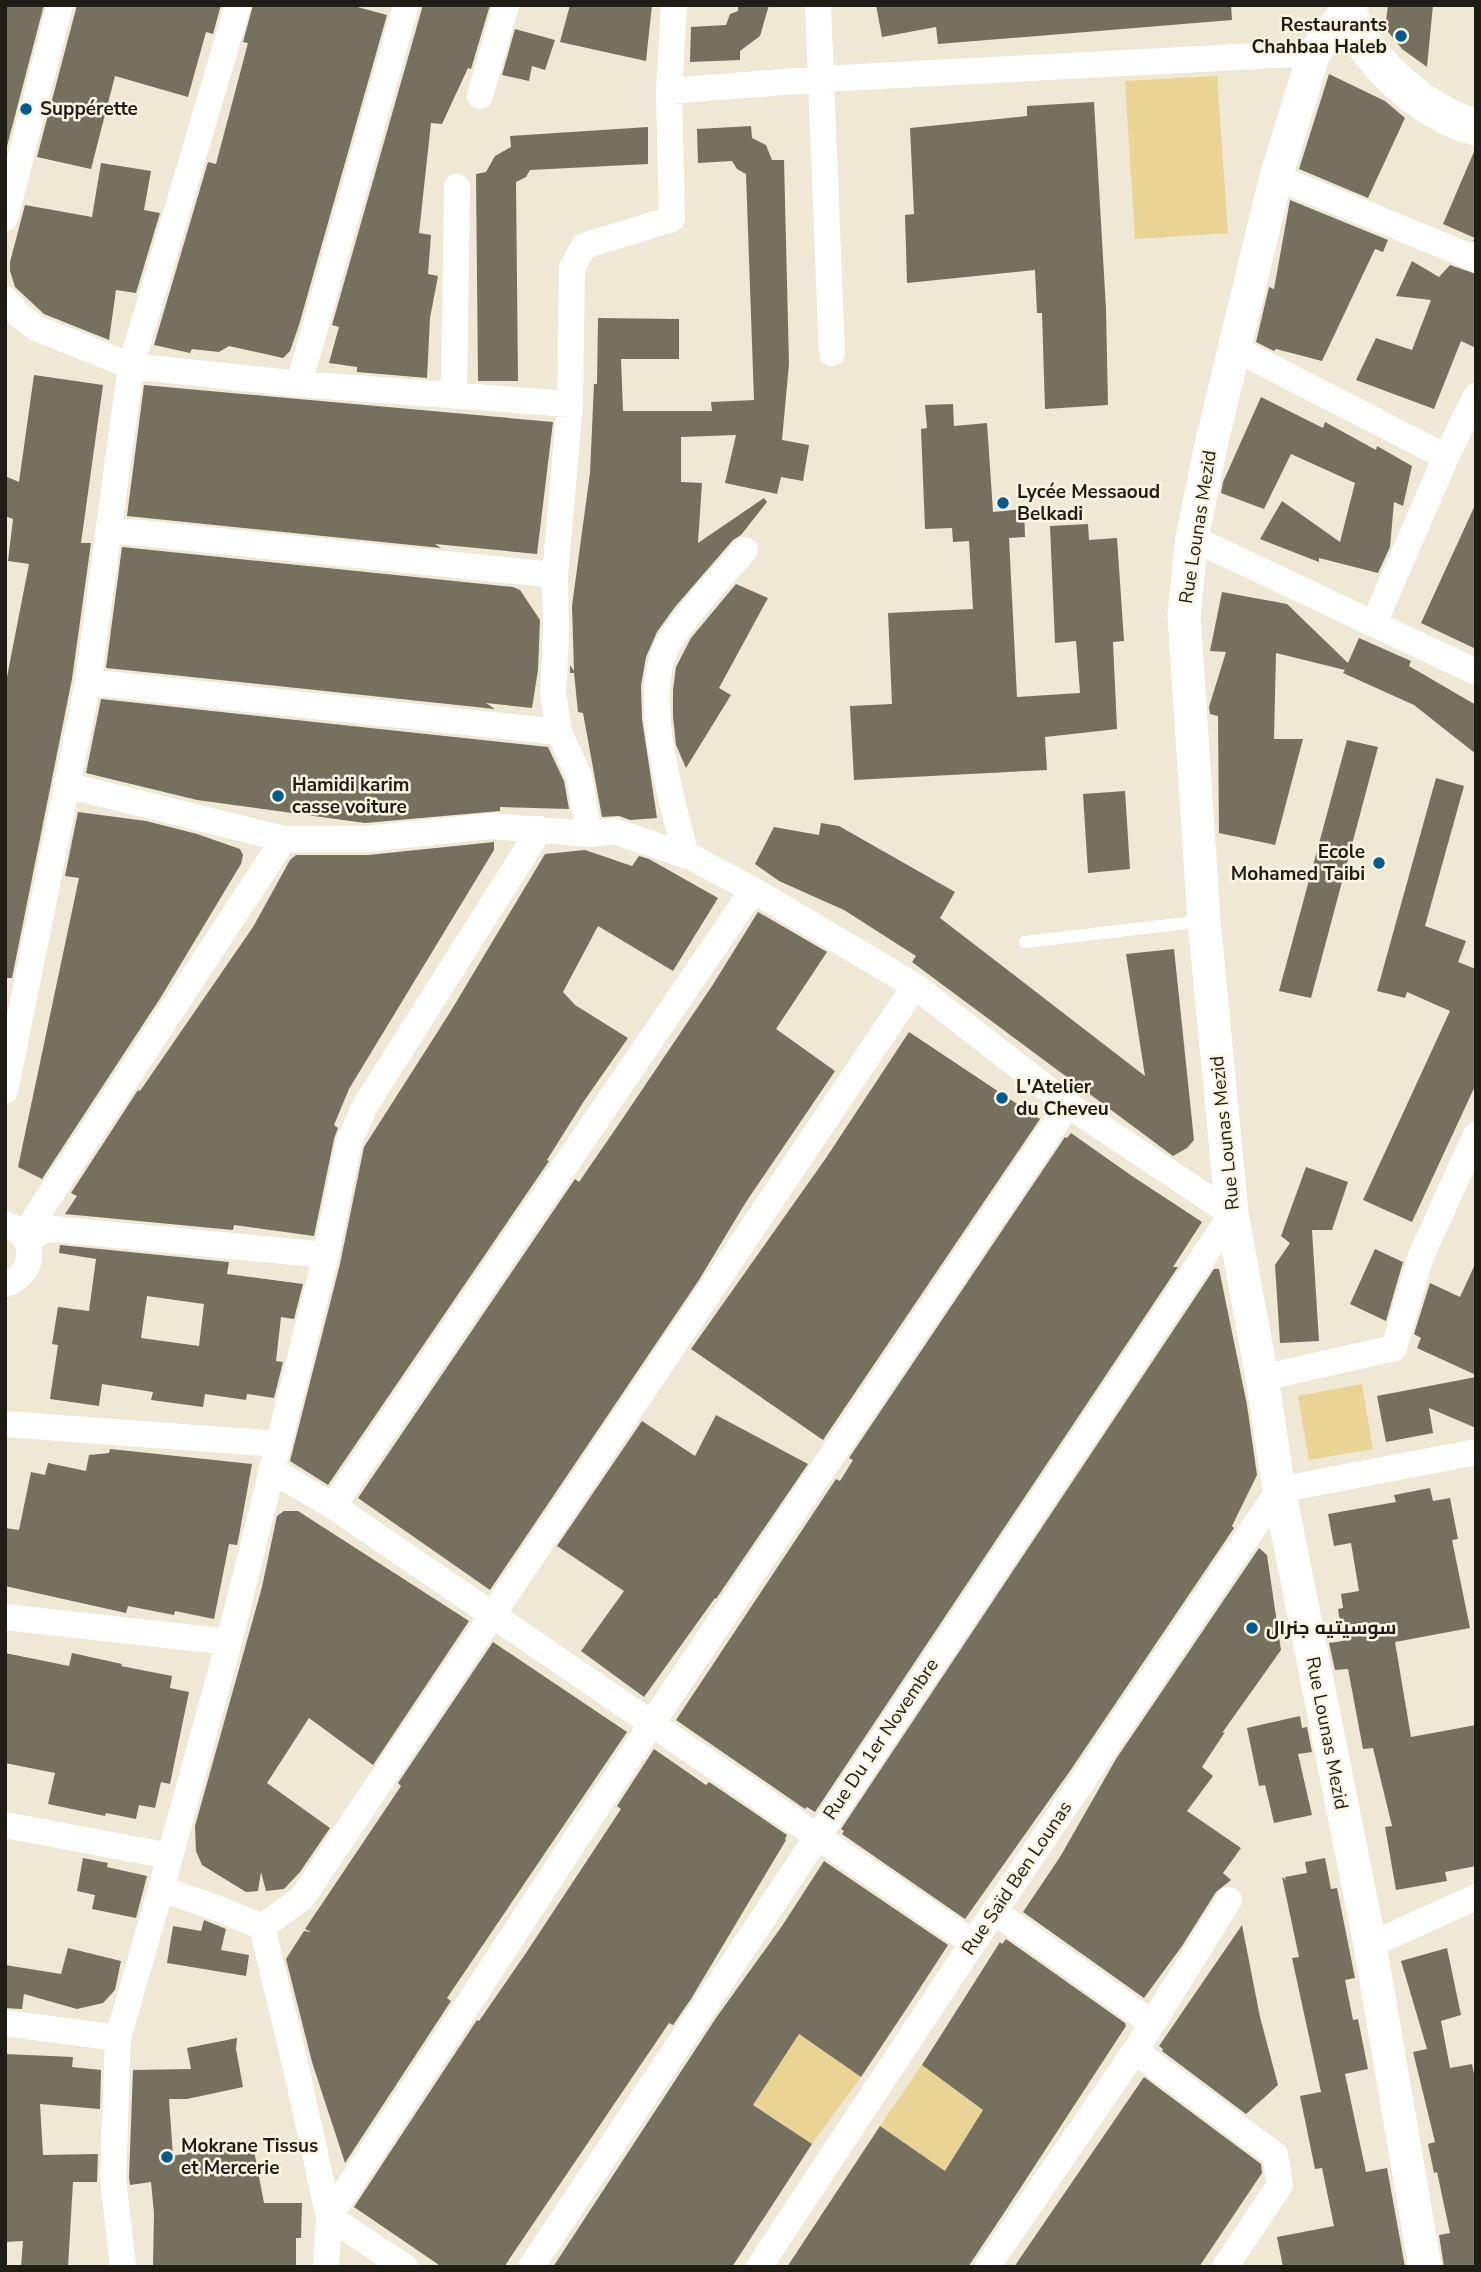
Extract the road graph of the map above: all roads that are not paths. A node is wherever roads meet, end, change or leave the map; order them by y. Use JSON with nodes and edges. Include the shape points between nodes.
{"nodes":[{"id":1,"x":60,"y":5,"type":"edge"},
{"id":2,"x":237,"y":5,"type":"edge"},
{"id":3,"x":406,"y":5,"type":"edge"},
{"id":4,"x":506,"y":5,"type":"edge"},
{"id":5,"x":674,"y":5,"type":"edge"},
{"id":6,"x":818,"y":5,"type":"edge"},
{"id":7,"x":1347,"y":8,"type":"edge"},
{"id":8,"x":1314,"y":53,"type":"junction"},
{"id":9,"x":822,"y":79,"type":"junction"},
{"id":10,"x":669,"y":91,"type":"junction"},
{"id":11,"x":480,"y":96,"type":"dead end"},
{"id":12,"x":1476,"y":127,"type":"edge"},
{"id":13,"x":10,"y":175,"type":"edge"},
{"id":14,"x":1276,"y":177,"type":"junction"},
{"id":15,"x":457,"y":187,"type":"dead end"},
{"id":16,"x":5,"y":218,"type":"edge"},
{"id":17,"x":1476,"y":259,"type":"edge"},
{"id":18,"x":5,"y":299,"type":"edge"},
{"id":19,"x":1234,"y":348,"type":"junction"},
{"id":20,"x":832,"y":354,"type":"dead end"},
{"id":21,"x":131,"y":366,"type":"junction"},
{"id":22,"x":299,"y":384,"type":"junction"},
{"id":23,"x":454,"y":395,"type":"junction"},
{"id":24,"x":1476,"y":396,"type":"edge"},
{"id":25,"x":570,"y":404,"type":"junction"},
{"id":26,"x":1446,"y":457,"type":"junction"},
{"id":27,"x":110,"y":530,"type":"junction"},
{"id":28,"x":1192,"y":538,"type":"junction"},
{"id":29,"x":745,"y":550,"type":"dead end"},
{"id":30,"x":555,"y":575,"type":"junction"},
{"id":31,"x":1374,"y":622,"type":"junction"},
{"id":32,"x":1476,"y":672,"type":"edge"},
{"id":33,"x":88,"y":682,"type":"junction"},
{"id":34,"x":559,"y":732,"type":"junction"},
{"id":35,"x":66,"y":785,"type":"junction"},
{"id":36,"x":540,"y":829,"type":"junction"},
{"id":37,"x":589,"y":834,"type":"junction"},
{"id":38,"x":284,"y":839,"type":"junction"},
{"id":39,"x":686,"y":856,"type":"junction"},
{"id":40,"x":752,"y":890,"type":"junction"},
{"id":41,"x":1204,"y":920,"type":"junction"},
{"id":42,"x":1025,"y":942,"type":"dead end"},
{"id":43,"x":915,"y":986,"type":"junction"},
{"id":44,"x":5,"y":1091,"type":"edge"},
{"id":45,"x":1068,"y":1105,"type":"junction"},
{"id":46,"x":1476,"y":1135,"type":"edge"},
{"id":47,"x":1232,"y":1214,"type":"junction"},
{"id":48,"x":18,"y":1233,"type":"edge"},
{"id":49,"x":326,"y":1255,"type":"junction"},
{"id":50,"x":5,"y":1284,"type":"edge"},
{"id":51,"x":1262,"y":1378,"type":"junction"},
{"id":52,"x":5,"y":1424,"type":"edge"},
{"id":53,"x":278,"y":1444,"type":"junction"},
{"id":54,"x":1476,"y":1452,"type":"edge"},
{"id":55,"x":271,"y":1470,"type":"junction"},
{"id":56,"x":1279,"y":1490,"type":"junction"},
{"id":57,"x":333,"y":1506,"type":"junction"},
{"id":58,"x":491,"y":1614,"type":"junction"},
{"id":59,"x":5,"y":1617,"type":"edge"},
{"id":60,"x":229,"y":1643,"type":"junction"},
{"id":61,"x":652,"y":1723,"type":"junction"},
{"id":62,"x":5,"y":1825,"type":"edge"},
{"id":63,"x":816,"y":1836,"type":"junction"},
{"id":64,"x":170,"y":1856,"type":"junction"},
{"id":65,"x":161,"y":1889,"type":"junction"},
{"id":66,"x":1476,"y":1897,"type":"edge"},
{"id":67,"x":1229,"y":1900,"type":"dead end"},
{"id":68,"x":995,"y":1912,"type":"junction"},
{"id":69,"x":261,"y":1927,"type":"junction"},
{"id":70,"x":973,"y":1943,"type":"junction"},
{"id":71,"x":1370,"y":1945,"type":"junction"},
{"id":72,"x":5,"y":2022,"type":"edge"},
{"id":73,"x":1152,"y":2023,"type":"junction"},
{"id":74,"x":118,"y":2038,"type":"junction"},
{"id":75,"x":1135,"y":2051,"type":"junction"},
{"id":76,"x":329,"y":2217,"type":"junction"},
{"id":77,"x":121,"y":2237,"type":"junction"},
{"id":78,"x":112,"y":2267,"type":"edge"},
{"id":79,"x":123,"y":2267,"type":"edge"},
{"id":80,"x":326,"y":2267,"type":"edge"},
{"id":81,"x":405,"y":2267,"type":"edge"},
{"id":82,"x":531,"y":2267,"type":"edge"},
{"id":83,"x":758,"y":2267,"type":"edge"},
{"id":84,"x":987,"y":2267,"type":"edge"},
{"id":85,"x":1225,"y":2267,"type":"edge"},
{"id":86,"x":1424,"y":2267,"type":"edge"}],
"edges":[{"from":1,"to":13,"type":"street"},
{"from":2,"to":21,"type":"street"},
{"from":3,"to":22,"type":"street"},
{"from":4,"to":11,"type":"street"},
{"from":5,"to":10,"type":"street"},
{"from":6,"to":9,"type":"street"},
{"from":7,"to":8,"type":"street","name":"Rue Lounas Mezid"},
{"from":7,"to":12,"type":"main road","via":[[1381,66],[1406,90]]},
{"from":8,"to":9,"type":"street"},
{"from":8,"to":14,"type":"street","name":"Rue Lounas Mezid"},
{"from":9,"to":10,"type":"street"},
{"from":9,"to":20,"type":"street"},
{"from":10,"to":25,"type":"street","via":[[672,219],[584,246],[572,268]]},
{"from":13,"to":16,"type":"street"},
{"from":14,"to":17,"type":"street"},
{"from":14,"to":19,"type":"street","name":"Rue Lounas Mezid"},
{"from":15,"to":23,"type":"street"},
{"from":18,"to":21,"type":"street","via":[[36,328]]},
{"from":19,"to":26,"type":"street"},
{"from":19,"to":28,"type":"street","name":"Rue Lounas Mezid"},
{"from":21,"to":22,"type":"street"},
{"from":21,"to":27,"type":"street"},
{"from":22,"to":23,"type":"street"},
{"from":23,"to":25,"type":"street"},
{"from":24,"to":26,"type":"street"},
{"from":25,"to":30,"type":"street"},
{"from":26,"to":31,"type":"street"},
{"from":27,"to":30,"type":"street"},
{"from":27,"to":33,"type":"street"},
{"from":28,"to":31,"type":"street"},
{"from":28,"to":41,"type":"street","name":"Rue Lounas Mezid","via":[[1184,615]]},
{"from":29,"to":39,"type":"street","via":[[669,643],[657,678],[656,710]]},
{"from":30,"to":34,"type":"street","via":[[553,693]]},
{"from":31,"to":32,"type":"street"},
{"from":33,"to":34,"type":"street"},
{"from":33,"to":35,"type":"street"},
{"from":34,"to":37,"type":"street","via":[[579,776]]},
{"from":35,"to":38,"type":"street"},
{"from":35,"to":44,"type":"street"},
{"from":36,"to":37,"type":"street"},
{"from":36,"to":38,"type":"street","via":[[491,826],[366,839]]},
{"from":36,"to":49,"type":"street","via":[[365,1106],[349,1142]]},
{"from":37,"to":39,"type":"street","via":[[614,831]]},
{"from":38,"to":48,"type":"street"},
{"from":39,"to":40,"type":"street"},
{"from":40,"to":43,"type":"street"},
{"from":40,"to":57,"type":"street"},
{"from":41,"to":42,"type":"lane"},
{"from":41,"to":47,"type":"street","name":"Rue Lounas Mezid"},
{"from":43,"to":45,"type":"street"},
{"from":43,"to":58,"type":"street"},
{"from":45,"to":47,"type":"street"},
{"from":45,"to":61,"type":"street"},
{"from":46,"to":51,"type":"street","via":[[1421,1256],[1394,1348]]},
{"from":47,"to":51,"type":"street","name":"Rue Lounas Mezid"},
{"from":47,"to":63,"type":"street","name":"Rue Du 1er Novembre"},
{"from":48,"to":49,"type":"street","via":[[53,1229]]},
{"from":48,"to":50,"type":"street","via":[[30,1251],[29,1263],[15,1281]]},
{"from":49,"to":53,"type":"street"},
{"from":51,"to":56,"type":"street","name":"Rue Lounas Mezid"},
{"from":52,"to":53,"type":"street"},
{"from":53,"to":55,"type":"street"},
{"from":54,"to":56,"type":"street"},
{"from":55,"to":57,"type":"street"},
{"from":55,"to":60,"type":"street"},
{"from":56,"to":68,"type":"street","name":"Rue Saïd Ben Lounas"},
{"from":56,"to":71,"type":"street","name":"Rue Lounas Mezid"},
{"from":57,"to":58,"type":"street"},
{"from":58,"to":61,"type":"street"},
{"from":58,"to":69,"type":"street","via":[[302,1898]]},
{"from":59,"to":60,"type":"street"},
{"from":60,"to":64,"type":"street"},
{"from":61,"to":63,"type":"street"},
{"from":61,"to":76,"type":"street"},
{"from":62,"to":64,"type":"street"},
{"from":63,"to":70,"type":"street"},
{"from":63,"to":82,"type":"street","name":"Rue Du 1er Novembre"},
{"from":64,"to":65,"type":"street"},
{"from":65,"to":69,"type":"street"},
{"from":65,"to":74,"type":"street"},
{"from":66,"to":71,"type":"street"},
{"from":67,"to":73,"type":"street"},
{"from":68,"to":70,"type":"street","name":"Rue Saïd Ben Lounas"},
{"from":68,"to":73,"type":"street"},
{"from":69,"to":76,"type":"street"},
{"from":70,"to":83,"type":"street","name":"Rue Saïd Ben Lounas"},
{"from":71,"to":86,"type":"street","name":"Rue Lounas Mezid"},
{"from":72,"to":74,"type":"street"},
{"from":73,"to":75,"type":"street"},
{"from":74,"to":77,"type":"street","via":[[113,2179]]},
{"from":75,"to":84,"type":"street"},
{"from":75,"to":85,"type":"street","via":[[1275,2155],[1280,2185]]},
{"from":76,"to":80,"type":"street"},
{"from":76,"to":81,"type":"street"},
{"from":77,"to":78,"type":"street"},
{"from":77,"to":79,"type":"street"}]}
